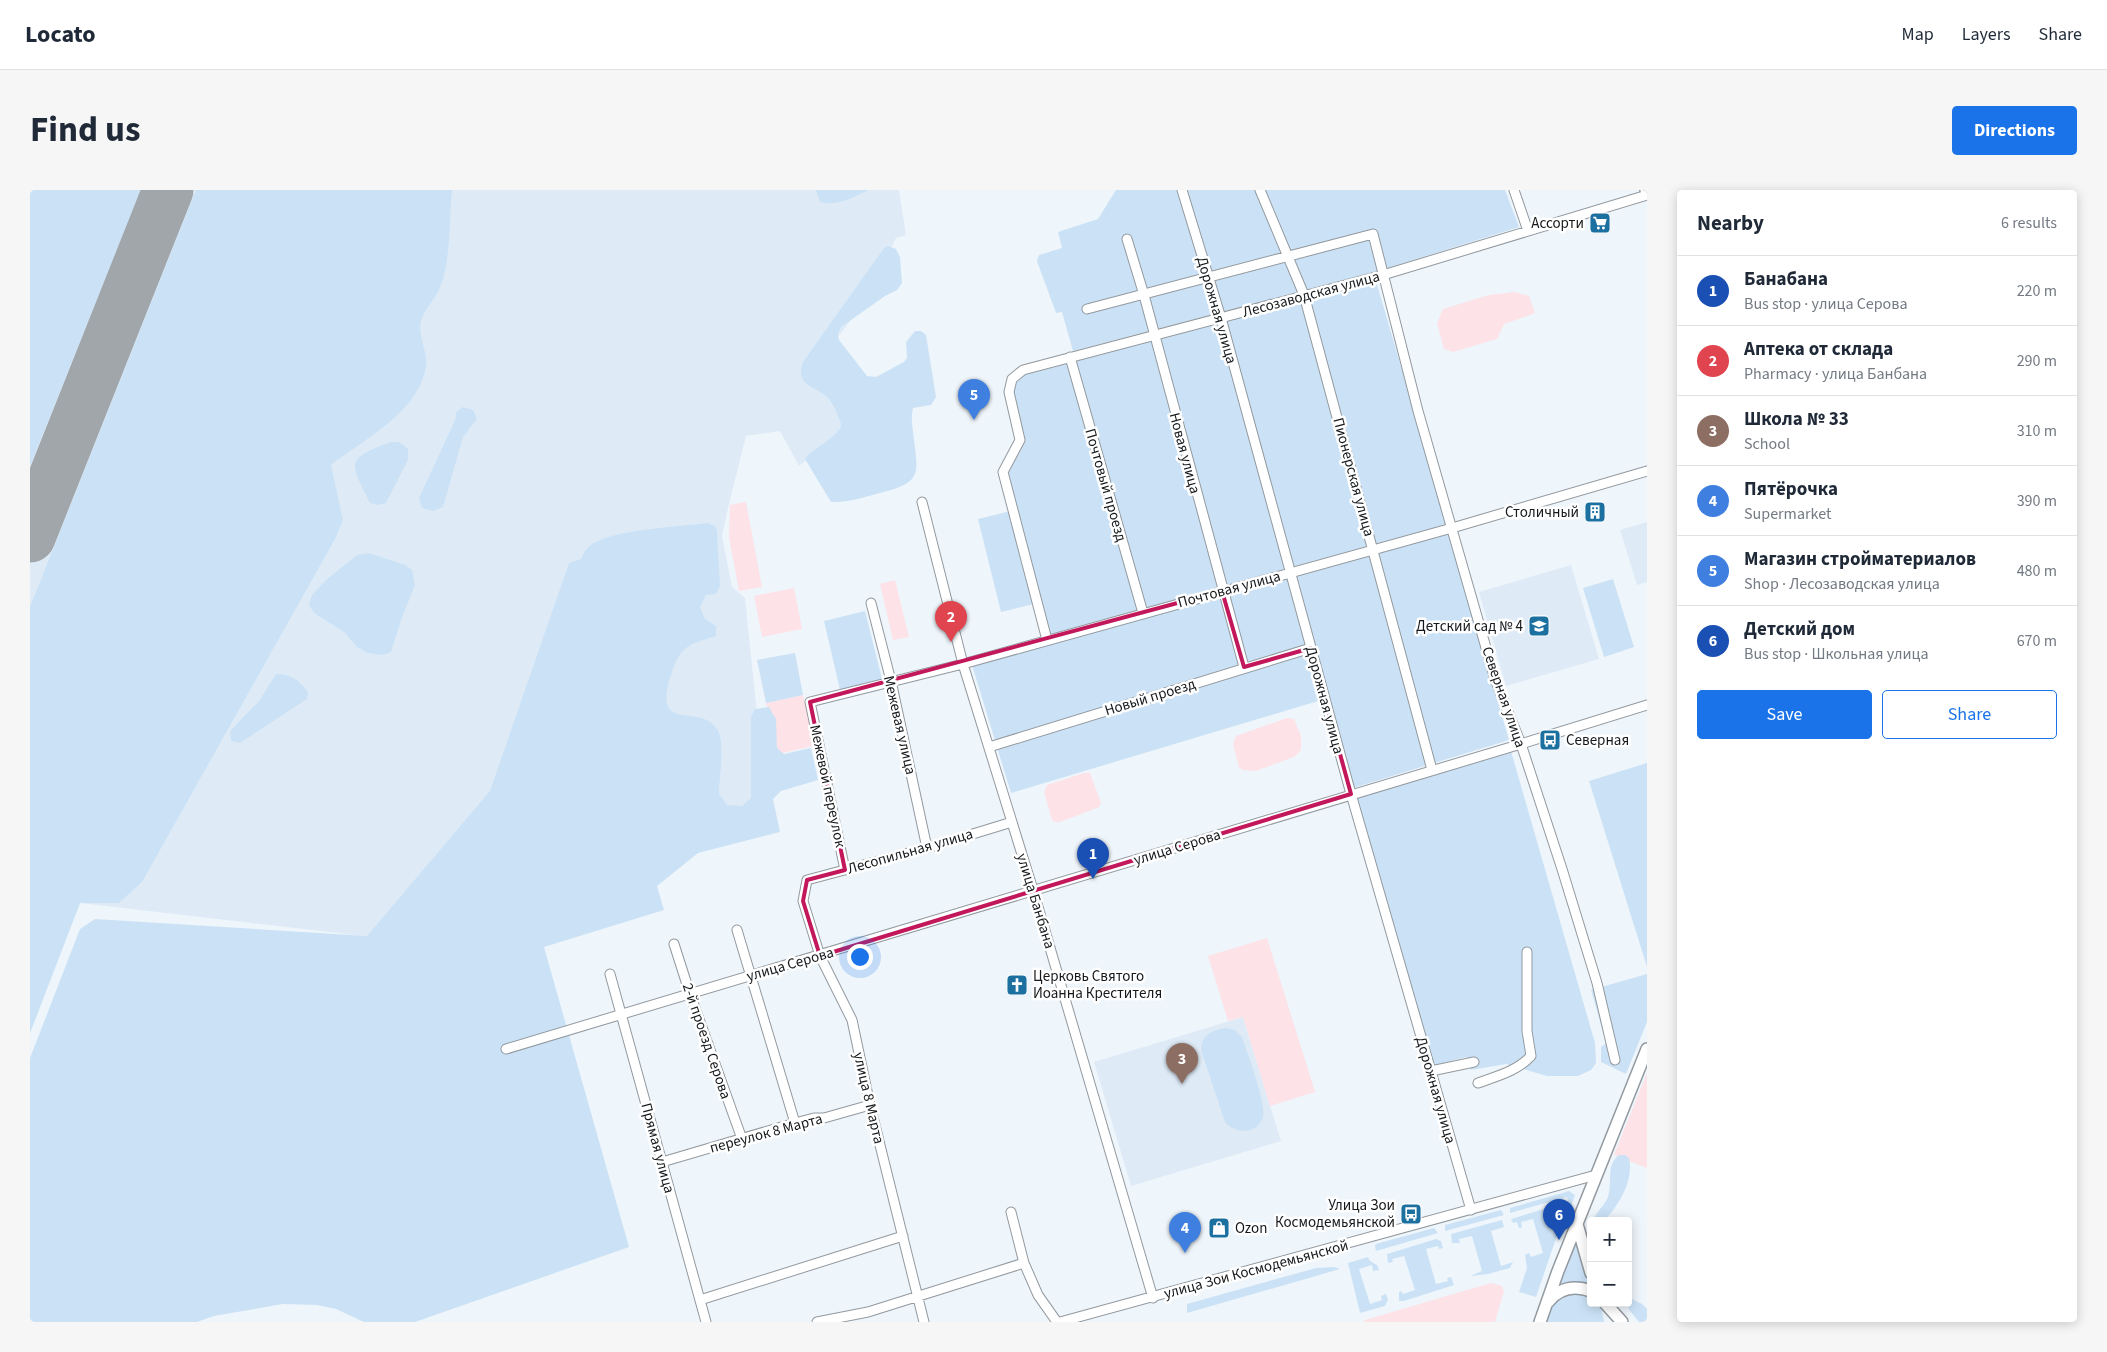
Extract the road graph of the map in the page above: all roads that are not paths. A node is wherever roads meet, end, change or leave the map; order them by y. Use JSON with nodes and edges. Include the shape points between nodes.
{"nodes":[{"id":1,"x":1182,"y":190,"type":"edge"},
{"id":2,"x":1260,"y":190,"type":"edge"},
{"id":3,"x":1514,"y":190,"type":"edge"},
{"id":4,"x":1647,"y":192,"type":"edge"},
{"id":5,"x":1528,"y":231,"type":"junction"},
{"id":6,"x":1127,"y":239,"type":"dead end"},
{"id":7,"x":1288,"y":255,"type":"junction"},
{"id":8,"x":1383,"y":275,"type":"junction"},
{"id":9,"x":1207,"y":276,"type":"junction"},
{"id":10,"x":1144,"y":295,"type":"junction"},
{"id":11,"x":1304,"y":295,"type":"junction"},
{"id":12,"x":1087,"y":308,"type":"dead end"},
{"id":13,"x":1221,"y":318,"type":"junction"},
{"id":14,"x":1154,"y":337,"type":"junction"},
{"id":15,"x":1070,"y":357,"type":"junction"},
{"id":16,"x":1647,"y":471,"type":"edge"},
{"id":17,"x":922,"y":502,"type":"dead end"},
{"id":18,"x":1452,"y":528,"type":"junction"},
{"id":19,"x":1373,"y":550,"type":"junction"},
{"id":20,"x":1290,"y":573,"type":"junction"},
{"id":21,"x":1222,"y":590,"type":"junction"},
{"id":22,"x":871,"y":603,"type":"dead end"},
{"id":23,"x":1143,"y":613,"type":"junction"},
{"id":24,"x":1047,"y":640,"type":"junction"},
{"id":25,"x":1311,"y":648,"type":"junction"},
{"id":26,"x":963,"y":664,"type":"junction"},
{"id":27,"x":1244,"y":667,"type":"junction"},
{"id":28,"x":891,"y":681,"type":"junction"},
{"id":29,"x":810,"y":702,"type":"joint"},
{"id":30,"x":1647,"y":704,"type":"edge"},
{"id":31,"x":1521,"y":744,"type":"junction"},
{"id":32,"x":988,"y":746,"type":"junction"},
{"id":33,"x":1432,"y":770,"type":"junction"},
{"id":34,"x":1351,"y":794,"type":"junction"},
{"id":35,"x":1012,"y":822,"type":"junction"},
{"id":36,"x":927,"y":848,"type":"junction"},
{"id":37,"x":845,"y":870,"type":"junction"},
{"id":38,"x":807,"y":880,"type":"joint"},
{"id":39,"x":1033,"y":890,"type":"junction"},
{"id":40,"x":737,"y":930,"type":"dead end"},
{"id":41,"x":674,"y":944,"type":"dead end"},
{"id":42,"x":1527,"y":952,"type":"dead end"},
{"id":43,"x":820,"y":956,"type":"junction"},
{"id":44,"x":610,"y":974,"type":"dead end"},
{"id":45,"x":751,"y":975,"type":"junction"},
{"id":46,"x":690,"y":994,"type":"junction"},
{"id":47,"x":621,"y":1014,"type":"junction"},
{"id":48,"x":506,"y":1049,"type":"dead end"},
{"id":49,"x":1647,"y":1049,"type":"edge"},
{"id":50,"x":1615,"y":1060,"type":"dead end"},
{"id":51,"x":1474,"y":1062,"type":"dead end"},
{"id":52,"x":1431,"y":1071,"type":"junction"},
{"id":53,"x":1478,"y":1083,"type":"dead end"},
{"id":54,"x":870,"y":1105,"type":"junction"},
{"id":55,"x":795,"y":1123,"type":"junction"},
{"id":56,"x":742,"y":1139,"type":"junction"},
{"id":57,"x":662,"y":1162,"type":"junction"},
{"id":58,"x":1596,"y":1175,"type":"junction"},
{"id":59,"x":1471,"y":1210,"type":"junction"},
{"id":60,"x":1011,"y":1212,"type":"dead end"},
{"id":61,"x":1577,"y":1224,"type":"junction"},
{"id":62,"x":903,"y":1236,"type":"junction"},
{"id":63,"x":1588,"y":1262,"type":"edge"},
{"id":64,"x":1024,"y":1263,"type":"junction"},
{"id":65,"x":1587,"y":1290,"type":"edge"},
{"id":66,"x":918,"y":1296,"type":"junction"},
{"id":67,"x":1153,"y":1298,"type":"junction"},
{"id":68,"x":700,"y":1300,"type":"junction"},
{"id":69,"x":1606,"y":1307,"type":"edge"},
{"id":70,"x":1609,"y":1307,"type":"edge"},
{"id":71,"x":1081,"y":1319,"type":"edge"},
{"id":72,"x":1541,"y":1319,"type":"edge"},
{"id":73,"x":706,"y":1322,"type":"edge"},
{"id":74,"x":817,"y":1322,"type":"edge"},
{"id":75,"x":924,"y":1322,"type":"edge"},
{"id":76,"x":1058,"y":1322,"type":"edge"},
{"id":77,"x":1609,"y":1322,"type":"edge"},
{"id":78,"x":1622,"y":1322,"type":"edge"}],
"edges":[{"from":1,"to":9,"type":"street","name":"Дорожная улица"},
{"from":2,"to":7,"type":"street","name":"Пионерская улица"},
{"from":3,"to":5,"type":"street"},
{"from":4,"to":5,"type":"street","name":"Лесозаводская улица"},
{"from":5,"to":8,"type":"street","name":"Лесозаводская улица"},
{"from":6,"to":10,"type":"street","name":"Новая улица"},
{"from":7,"to":8,"type":"street","name":"Северная улица","via":[[1373,234]]},
{"from":7,"to":9,"type":"street"},
{"from":7,"to":11,"type":"street","name":"Пионерская улица"},
{"from":8,"to":11,"type":"street","name":"Лесозаводская улица"},
{"from":8,"to":18,"type":"street","name":"Северная улица"},
{"from":9,"to":10,"type":"street"},
{"from":9,"to":13,"type":"street","name":"Дорожная улица"},
{"from":10,"to":12,"type":"street"},
{"from":10,"to":14,"type":"street","name":"Новая улица"},
{"from":11,"to":13,"type":"street","name":"Лесозаводская улица"},
{"from":11,"to":19,"type":"street","name":"Пионерская улица"},
{"from":13,"to":14,"type":"street","name":"Лесозаводская улица"},
{"from":13,"to":20,"type":"street","name":"Дорожная улица"},
{"from":14,"to":15,"type":"street","name":"Лесозаводская улица"},
{"from":14,"to":21,"type":"street","name":"Новая улица"},
{"from":15,"to":23,"type":"street","name":"Почтовый проезд"},
{"from":15,"to":24,"type":"street","name":"Лесозаводская улица","via":[[1023,370],[1012,379],[1009,392],[1020,440],[1003,472]]},
{"from":16,"to":18,"type":"street","name":"Почтовая улица"},
{"from":17,"to":26,"type":"street","name":"улица Банбана"},
{"from":18,"to":19,"type":"street","name":"Почтовая улица"},
{"from":18,"to":31,"type":"street","name":"Северная улица","via":[[1495,679]]},
{"from":19,"to":20,"type":"street","name":"Почтовая улица"},
{"from":19,"to":33,"type":"street","name":"Пионерская улица"},
{"from":20,"to":21,"type":"street","name":"Почтовая улица"},
{"from":20,"to":25,"type":"street","name":"Дорожная улица"},
{"from":21,"to":23,"type":"street","name":"Почтовая улица"},
{"from":21,"to":27,"type":"street","name":"Новая улица"},
{"from":22,"to":28,"type":"street","name":"Межевая улица"},
{"from":23,"to":24,"type":"street","name":"Почтовая улица"},
{"from":24,"to":26,"type":"street","name":"Почтовая улица"},
{"from":25,"to":27,"type":"street","name":"Новый проезд"},
{"from":25,"to":34,"type":"street","name":"Дорожная улица"},
{"from":26,"to":28,"type":"street","name":"Почтовая улица"},
{"from":26,"to":32,"type":"street","name":"улица Банбана"},
{"from":27,"to":32,"type":"street","name":"Новый проезд"},
{"from":28,"to":29,"type":"street","name":"Почтовая улица"},
{"from":28,"to":36,"type":"street","name":"Межевая улица"},
{"from":29,"to":37,"type":"street","name":"Межевой переулок"},
{"from":30,"to":31,"type":"street","name":"улица Серова"},
{"from":31,"to":33,"type":"street","name":"улица Серова"},
{"from":31,"to":50,"type":"street","name":"Северная улица","via":[[1597,983]]},
{"from":32,"to":35,"type":"street","name":"улица Банбана"},
{"from":33,"to":34,"type":"street","name":"улица Серова"},
{"from":34,"to":39,"type":"street","name":"улица Серова"},
{"from":34,"to":52,"type":"street","name":"Дорожная улица"},
{"from":35,"to":36,"type":"street","name":"Лесопильная улица"},
{"from":35,"to":39,"type":"street","name":"улица Банбана"},
{"from":36,"to":37,"type":"street","name":"Лесопильная улица"},
{"from":37,"to":38,"type":"street","name":"Лесопильная улица"},
{"from":38,"to":43,"type":"street","name":"улица 8 Марта","via":[[803,901]]},
{"from":39,"to":43,"type":"street","name":"улица Серова"},
{"from":39,"to":67,"type":"street","name":"улица Банбана"},
{"from":40,"to":45,"type":"street"},
{"from":41,"to":46,"type":"street","name":"2-й проезд Серова"},
{"from":42,"to":53,"type":"street","via":[[1527,1031],[1531,1056],[1506,1073]]},
{"from":43,"to":45,"type":"street","name":"улица Серова"},
{"from":43,"to":54,"type":"street","name":"улица 8 Марта","via":[[852,1020]]},
{"from":44,"to":47,"type":"street","name":"Прямая улица"},
{"from":45,"to":46,"type":"street","name":"улица Серова"},
{"from":45,"to":55,"type":"street"},
{"from":46,"to":47,"type":"street","name":"улица Серова"},
{"from":46,"to":56,"type":"street","name":"2-й проезд Серова"},
{"from":47,"to":48,"type":"street","name":"улица Серова"},
{"from":47,"to":57,"type":"street","name":"Прямая улица"},
{"from":49,"to":58,"type":"main road"},
{"from":51,"to":52,"type":"street"},
{"from":52,"to":59,"type":"street","name":"Дорожная улица"},
{"from":54,"to":55,"type":"street","name":"переулок 8 Марта"},
{"from":54,"to":62,"type":"street","name":"улица 8 Марта"},
{"from":55,"to":56,"type":"street","name":"переулок 8 Марта"},
{"from":56,"to":57,"type":"street","name":"переулок 8 Марта"},
{"from":57,"to":68,"type":"street","name":"Прямая улица"},
{"from":58,"to":59,"type":"street","name":"улица Зои Космодемьянской"},
{"from":58,"to":61,"type":"main road"},
{"from":59,"to":67,"type":"street","name":"улица Зои Космодемьянской"},
{"from":60,"to":64,"type":"street"},
{"from":61,"to":63,"type":"main road"},
{"from":61,"to":72,"type":"main road"},
{"from":62,"to":66,"type":"street","name":"улица 8 Марта"},
{"from":62,"to":68,"type":"street"},
{"from":64,"to":66,"type":"street"},
{"from":64,"to":76,"type":"street","via":[[1038,1295]]},
{"from":65,"to":72,"type":"main road","via":[[1563,1290],[1551,1298]]},
{"from":66,"to":74,"type":"street","via":[[868,1312]]},
{"from":66,"to":75,"type":"street","name":"улица 8 Марта"},
{"from":67,"to":71,"type":"street","name":"улица Зои Космодемьянской"},
{"from":68,"to":73,"type":"street","name":"Прямая улица"},
{"from":69,"to":77,"type":"main road"},
{"from":70,"to":78,"type":"main road"},
{"from":71,"to":76,"type":"street","name":"улица Зои Космодемьянской"}]}
